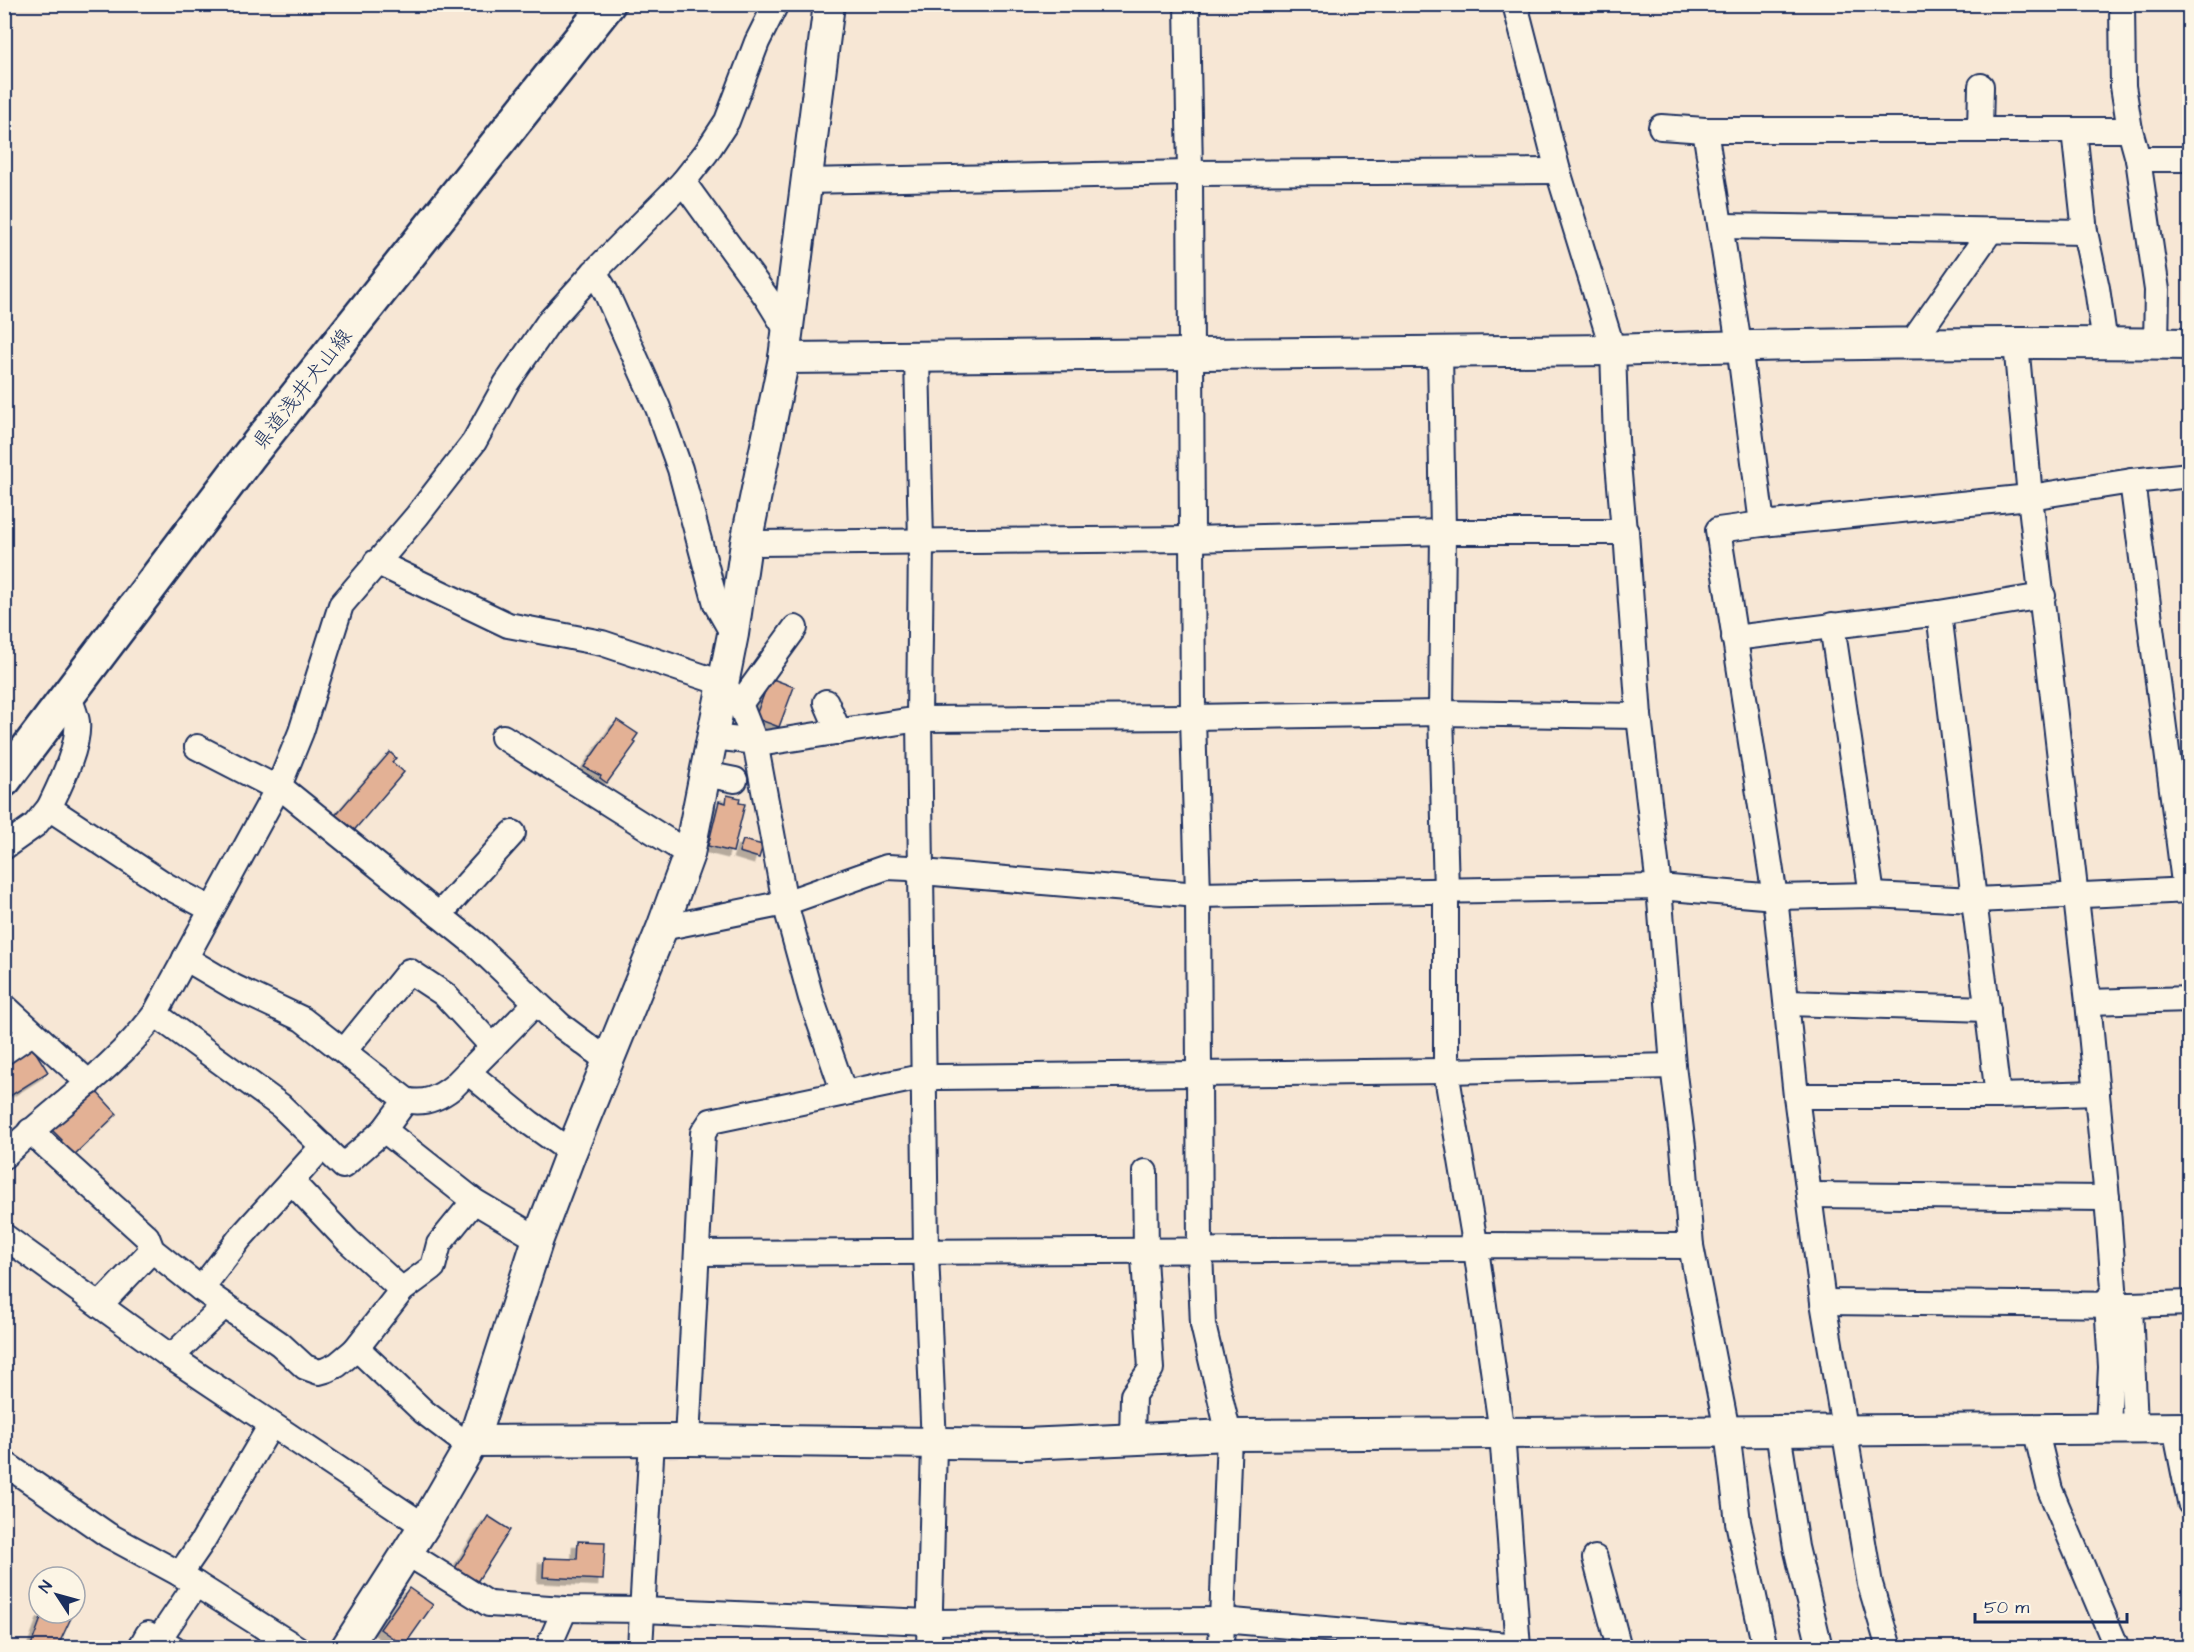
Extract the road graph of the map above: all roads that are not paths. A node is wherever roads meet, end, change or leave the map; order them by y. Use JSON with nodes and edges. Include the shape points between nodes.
{"nodes":[{"id":1,"x":608,"y":4,"type":"edge"},
{"id":2,"x":776,"y":4,"type":"edge"},
{"id":3,"x":829,"y":4,"type":"edge"},
{"id":4,"x":1187,"y":4,"type":"edge"},
{"id":5,"x":1515,"y":4,"type":"edge"},
{"id":6,"x":2122,"y":4,"type":"edge"},
{"id":7,"x":1981,"y":86,"type":"dead end"},
{"id":8,"x":1662,"y":127,"type":"dead end"},
{"id":9,"x":1705,"y":130,"type":"junction"},
{"id":10,"x":1980,"y":130,"type":"junction"},
{"id":11,"x":2074,"y":130,"type":"junction"},
{"id":12,"x":2130,"y":130,"type":"junction"},
{"id":13,"x":2138,"y":159,"type":"junction"},
{"id":14,"x":2190,"y":159,"type":"edge"},
{"id":15,"x":1558,"y":171,"type":"junction"},
{"id":16,"x":1190,"y":173,"type":"junction"},
{"id":17,"x":805,"y":180,"type":"junction"},
{"id":18,"x":683,"y":182,"type":"junction"},
{"id":19,"x":1720,"y":226,"type":"junction"},
{"id":20,"x":1991,"y":230,"type":"junction"},
{"id":21,"x":2085,"y":232,"type":"junction"},
{"id":22,"x":594,"y":272,"type":"junction"},
{"id":23,"x":786,"y":328,"type":"junction"},
{"id":24,"x":2016,"y":343,"type":"junction"},
{"id":25,"x":1911,"y":344,"type":"junction"},
{"id":26,"x":2105,"y":344,"type":"junction"},
{"id":27,"x":2156,"y":344,"type":"junction"},
{"id":28,"x":2190,"y":344,"type":"edge"},
{"id":29,"x":1739,"y":345,"type":"junction"},
{"id":30,"x":1614,"y":350,"type":"junction"},
{"id":31,"x":1440,"y":352,"type":"junction"},
{"id":32,"x":1192,"y":354,"type":"junction"},
{"id":33,"x":917,"y":357,"type":"junction"},
{"id":34,"x":784,"y":358,"type":"junction"},
{"id":35,"x":2190,"y":475,"type":"edge"},
{"id":36,"x":2132,"y":481,"type":"junction"},
{"id":37,"x":2030,"y":497,"type":"junction"},
{"id":38,"x":1762,"y":524,"type":"junction"},
{"id":39,"x":1443,"y":532,"type":"junction"},
{"id":40,"x":1626,"y":532,"type":"junction"},
{"id":41,"x":1194,"y":539,"type":"junction"},
{"id":42,"x":746,"y":543,"type":"junction"},
{"id":43,"x":921,"y":543,"type":"junction"},
{"id":44,"x":376,"y":562,"type":"junction"},
{"id":45,"x":2043,"y":596,"type":"junction"},
{"id":46,"x":1940,"y":613,"type":"junction"},
{"id":47,"x":1832,"y":626,"type":"junction"},
{"id":48,"x":795,"y":628,"type":"dead end"},
{"id":49,"x":733,"y":634,"type":"junction"},
{"id":50,"x":1734,"y":638,"type":"junction"},
{"id":51,"x":731,"y":693,"type":"junction"},
{"id":52,"x":69,"y":695,"type":"junction"},
{"id":53,"x":826,"y":702,"type":"dead end"},
{"id":54,"x":1441,"y":713,"type":"junction"},
{"id":55,"x":1639,"y":716,"type":"junction"},
{"id":56,"x":1193,"y":717,"type":"junction"},
{"id":57,"x":919,"y":719,"type":"junction"},
{"id":58,"x":839,"y":732,"type":"junction"},
{"id":59,"x":503,"y":737,"type":"dead end"},
{"id":60,"x":713,"y":737,"type":"junction"},
{"id":61,"x":754,"y":742,"type":"junction"},
{"id":62,"x":197,"y":747,"type":"dead end"},
{"id":63,"x":705,"y":774,"type":"junction"},
{"id":64,"x":4,"y":780,"type":"edge"},
{"id":65,"x":735,"y":780,"type":"dead end"},
{"id":66,"x":279,"y":786,"type":"junction"},
{"id":67,"x":49,"y":808,"type":"junction"},
{"id":68,"x":513,"y":833,"type":"dead end"},
{"id":69,"x":4,"y":847,"type":"edge"},
{"id":70,"x":689,"y":854,"type":"junction"},
{"id":71,"x":922,"y":872,"type":"junction"},
{"id":72,"x":1659,"y":887,"type":"junction"},
{"id":73,"x":1446,"y":890,"type":"junction"},
{"id":74,"x":2187,"y":890,"type":"edge"},
{"id":75,"x":1198,"y":895,"type":"junction"},
{"id":76,"x":1872,"y":896,"type":"junction"},
{"id":77,"x":2074,"y":896,"type":"junction"},
{"id":78,"x":1775,"y":897,"type":"junction"},
{"id":79,"x":1975,"y":900,"type":"junction"},
{"id":80,"x":785,"y":903,"type":"junction"},
{"id":81,"x":211,"y":909,"type":"junction"},
{"id":82,"x":439,"y":915,"type":"junction"},
{"id":83,"x":662,"y":928,"type":"junction"},
{"id":84,"x":185,"y":958,"type":"junction"},
{"id":85,"x":2190,"y":999,"type":"edge"},
{"id":86,"x":2088,"y":1002,"type":"junction"},
{"id":87,"x":536,"y":1003,"type":"junction"},
{"id":88,"x":1787,"y":1004,"type":"junction"},
{"id":89,"x":4,"y":1006,"type":"edge"},
{"id":90,"x":1988,"y":1009,"type":"junction"},
{"id":91,"x":155,"y":1014,"type":"junction"},
{"id":92,"x":32,"y":1033,"type":"junction"},
{"id":93,"x":493,"y":1047,"type":"junction"},
{"id":94,"x":345,"y":1050,"type":"junction"},
{"id":95,"x":4,"y":1052,"type":"edge"},
{"id":96,"x":608,"y":1060,"type":"junction"},
{"id":97,"x":1672,"y":1066,"type":"junction"},
{"id":98,"x":1446,"y":1071,"type":"junction"},
{"id":99,"x":469,"y":1073,"type":"junction"},
{"id":100,"x":1199,"y":1074,"type":"junction"},
{"id":101,"x":925,"y":1078,"type":"junction"},
{"id":102,"x":89,"y":1083,"type":"junction"},
{"id":103,"x":844,"y":1093,"type":"junction"},
{"id":104,"x":2097,"y":1093,"type":"junction"},
{"id":105,"x":1796,"y":1096,"type":"junction"},
{"id":106,"x":1998,"y":1096,"type":"junction"},
{"id":107,"x":406,"y":1100,"type":"junction"},
{"id":108,"x":384,"y":1130,"type":"junction"},
{"id":109,"x":30,"y":1131,"type":"junction"},
{"id":110,"x":323,"y":1146,"type":"junction"},
{"id":111,"x":571,"y":1152,"type":"junction"},
{"id":112,"x":4,"y":1156,"type":"edge"},
{"id":113,"x":1145,"y":1172,"type":"dead end"},
{"id":114,"x":291,"y":1181,"type":"junction"},
{"id":115,"x":1809,"y":1195,"type":"junction"},
{"id":116,"x":2107,"y":1198,"type":"junction"},
{"id":117,"x":474,"y":1200,"type":"junction"},
{"id":118,"x":4,"y":1236,"type":"edge"},
{"id":119,"x":538,"y":1239,"type":"junction"},
{"id":120,"x":1691,"y":1246,"type":"junction"},
{"id":121,"x":1476,"y":1249,"type":"junction"},
{"id":122,"x":152,"y":1250,"type":"junction"},
{"id":123,"x":1146,"y":1251,"type":"junction"},
{"id":124,"x":1200,"y":1251,"type":"junction"},
{"id":125,"x":697,"y":1253,"type":"junction"},
{"id":126,"x":926,"y":1253,"type":"junction"},
{"id":127,"x":201,"y":1289,"type":"junction"},
{"id":128,"x":402,"y":1290,"type":"junction"},
{"id":129,"x":1823,"y":1302,"type":"junction"},
{"id":130,"x":2190,"y":1303,"type":"edge"},
{"id":131,"x":2118,"y":1304,"type":"junction"},
{"id":132,"x":100,"y":1305,"type":"junction"},
{"id":133,"x":224,"y":1306,"type":"junction"},
{"id":134,"x":355,"y":1350,"type":"junction"},
{"id":135,"x":171,"y":1357,"type":"junction"},
{"id":136,"x":271,"y":1425,"type":"junction"},
{"id":137,"x":2122,"y":1427,"type":"junction"},
{"id":138,"x":2035,"y":1428,"type":"junction"},
{"id":139,"x":2182,"y":1428,"type":"edge"},
{"id":140,"x":1844,"y":1429,"type":"junction"},
{"id":141,"x":1727,"y":1431,"type":"junction"},
{"id":142,"x":1778,"y":1432,"type":"junction"},
{"id":143,"x":1502,"y":1433,"type":"junction"},
{"id":144,"x":1229,"y":1435,"type":"junction"},
{"id":145,"x":652,"y":1440,"type":"junction"},
{"id":146,"x":687,"y":1440,"type":"junction"},
{"id":147,"x":473,"y":1441,"type":"junction"},
{"id":148,"x":1132,"y":1441,"type":"junction"},
{"id":149,"x":934,"y":1445,"type":"junction"},
{"id":150,"x":4,"y":1464,"type":"edge"},
{"id":151,"x":2190,"y":1503,"type":"edge"},
{"id":152,"x":424,"y":1526,"type":"junction"},
{"id":153,"x":407,"y":1553,"type":"junction"},
{"id":154,"x":1595,"y":1558,"type":"dead end"},
{"id":155,"x":188,"y":1579,"type":"junction"},
{"id":156,"x":565,"y":1609,"type":"junction"},
{"id":157,"x":642,"y":1610,"type":"junction"},
{"id":158,"x":1222,"y":1620,"type":"junction"},
{"id":159,"x":929,"y":1622,"type":"junction"},
{"id":160,"x":158,"y":1645,"type":"edge"},
{"id":161,"x":297,"y":1647,"type":"edge"},
{"id":162,"x":346,"y":1647,"type":"edge"},
{"id":163,"x":548,"y":1647,"type":"edge"},
{"id":164,"x":640,"y":1647,"type":"edge"},
{"id":165,"x":929,"y":1647,"type":"edge"},
{"id":166,"x":1221,"y":1647,"type":"edge"},
{"id":167,"x":1519,"y":1647,"type":"edge"},
{"id":168,"x":1619,"y":1647,"type":"edge"},
{"id":169,"x":1765,"y":1647,"type":"edge"},
{"id":170,"x":1820,"y":1647,"type":"edge"},
{"id":171,"x":1889,"y":1647,"type":"edge"},
{"id":172,"x":2117,"y":1647,"type":"edge"}],
"edges":[{"from":1,"to":52,"type":"main road","name":"県道浅井犬山線","via":[[248,457]]},
{"from":2,"to":18,"type":"street","via":[[727,121]]},
{"from":3,"to":17,"type":"street"},
{"from":4,"to":16,"type":"street"},
{"from":5,"to":15,"type":"street"},
{"from":6,"to":12,"type":"street","via":[[2123,86]]},
{"from":7,"to":10,"type":"street"},
{"from":8,"to":9,"type":"street"},
{"from":9,"to":10,"type":"street"},
{"from":9,"to":19,"type":"street"},
{"from":10,"to":11,"type":"street"},
{"from":11,"to":12,"type":"street"},
{"from":11,"to":21,"type":"street"},
{"from":12,"to":13,"type":"street"},
{"from":13,"to":14,"type":"street"},
{"from":13,"to":27,"type":"street","via":[[2157,290]]},
{"from":15,"to":16,"type":"street"},
{"from":15,"to":30,"type":"street"},
{"from":16,"to":17,"type":"street"},
{"from":16,"to":32,"type":"street"},
{"from":17,"to":23,"type":"street"},
{"from":18,"to":22,"type":"street"},
{"from":18,"to":23,"type":"street"},
{"from":19,"to":20,"type":"street"},
{"from":19,"to":29,"type":"street"},
{"from":20,"to":21,"type":"street"},
{"from":20,"to":25,"type":"street"},
{"from":21,"to":26,"type":"street"},
{"from":22,"to":44,"type":"street","via":[[548,323],[506,384],[474,442]]},
{"from":22,"to":49,"type":"street","via":[[606,290],[658,408],[680,469],[716,604]]},
{"from":23,"to":34,"type":"street"},
{"from":24,"to":25,"type":"street"},
{"from":24,"to":26,"type":"street"},
{"from":24,"to":37,"type":"street"},
{"from":25,"to":29,"type":"street"},
{"from":26,"to":27,"type":"street"},
{"from":27,"to":28,"type":"street"},
{"from":29,"to":30,"type":"street"},
{"from":29,"to":38,"type":"street"},
{"from":30,"to":31,"type":"street"},
{"from":30,"to":40,"type":"street","via":[[1616,440]]},
{"from":31,"to":32,"type":"street"},
{"from":31,"to":39,"type":"street"},
{"from":32,"to":33,"type":"street"},
{"from":32,"to":41,"type":"street"},
{"from":33,"to":34,"type":"street"},
{"from":33,"to":43,"type":"street"},
{"from":34,"to":42,"type":"street"},
{"from":35,"to":36,"type":"street"},
{"from":36,"to":37,"type":"street"},
{"from":36,"to":74,"type":"street"},
{"from":37,"to":38,"type":"street"},
{"from":37,"to":45,"type":"street"},
{"from":38,"to":50,"type":"street","via":[[1718,530]]},
{"from":39,"to":40,"type":"street"},
{"from":39,"to":41,"type":"street"},
{"from":39,"to":54,"type":"street"},
{"from":40,"to":55,"type":"street"},
{"from":41,"to":43,"type":"street"},
{"from":41,"to":56,"type":"street"},
{"from":42,"to":43,"type":"street"},
{"from":42,"to":49,"type":"street"},
{"from":43,"to":57,"type":"street"},
{"from":44,"to":51,"type":"street","via":[[508,625],[602,643]]},
{"from":44,"to":66,"type":"street","via":[[341,605],[301,732]]},
{"from":45,"to":46,"type":"street"},
{"from":45,"to":77,"type":"street"},
{"from":46,"to":47,"type":"street"},
{"from":46,"to":79,"type":"street"},
{"from":47,"to":50,"type":"street"},
{"from":47,"to":76,"type":"street"},
{"from":48,"to":51,"type":"street"},
{"from":49,"to":51,"type":"street"},
{"from":50,"to":78,"type":"street"},
{"from":51,"to":60,"type":"street"},
{"from":51,"to":61,"type":"street"},
{"from":52,"to":64,"type":"main road","name":"県道浅井犬山線"},
{"from":52,"to":67,"type":"street","via":[[77,734]]},
{"from":53,"to":58,"type":"street"},
{"from":54,"to":55,"type":"street"},
{"from":54,"to":56,"type":"street"},
{"from":54,"to":73,"type":"street"},
{"from":55,"to":72,"type":"street"},
{"from":56,"to":57,"type":"street"},
{"from":56,"to":75,"type":"street"},
{"from":57,"to":58,"type":"street"},
{"from":57,"to":71,"type":"street"},
{"from":58,"to":61,"type":"street"},
{"from":59,"to":70,"type":"street"},
{"from":60,"to":61,"type":"street"},
{"from":60,"to":63,"type":"street"},
{"from":61,"to":80,"type":"street"},
{"from":62,"to":66,"type":"street"},
{"from":63,"to":65,"type":"street"},
{"from":63,"to":70,"type":"street"},
{"from":66,"to":81,"type":"street"},
{"from":66,"to":82,"type":"street"},
{"from":67,"to":69,"type":"street","via":[[35,825]]},
{"from":67,"to":81,"type":"street","via":[[167,886]]},
{"from":68,"to":82,"type":"street"},
{"from":70,"to":83,"type":"street"},
{"from":71,"to":75,"type":"street"},
{"from":71,"to":80,"type":"street","via":[[887,867]]},
{"from":71,"to":101,"type":"street"},
{"from":72,"to":73,"type":"street"},
{"from":72,"to":78,"type":"street"},
{"from":72,"to":97,"type":"street"},
{"from":73,"to":75,"type":"street"},
{"from":73,"to":98,"type":"street"},
{"from":74,"to":77,"type":"street"},
{"from":75,"to":100,"type":"street"},
{"from":76,"to":78,"type":"street"},
{"from":76,"to":79,"type":"street"},
{"from":77,"to":79,"type":"street"},
{"from":77,"to":86,"type":"street"},
{"from":78,"to":88,"type":"street"},
{"from":79,"to":90,"type":"street"},
{"from":80,"to":83,"type":"street"},
{"from":80,"to":103,"type":"street"},
{"from":81,"to":84,"type":"street"},
{"from":82,"to":87,"type":"street"},
{"from":83,"to":96,"type":"street"},
{"from":84,"to":91,"type":"street"},
{"from":84,"to":94,"type":"street","via":[[234,987],[302,1019]]},
{"from":85,"to":86,"type":"street"},
{"from":86,"to":104,"type":"street"},
{"from":87,"to":93,"type":"street"},
{"from":87,"to":96,"type":"street"},
{"from":88,"to":90,"type":"street"},
{"from":88,"to":105,"type":"street"},
{"from":89,"to":92,"type":"street"},
{"from":90,"to":106,"type":"street"},
{"from":91,"to":102,"type":"street","via":[[136,1039]]},
{"from":91,"to":110,"type":"street","via":[[281,1106]]},
{"from":92,"to":95,"type":"street"},
{"from":92,"to":102,"type":"street"},
{"from":93,"to":94,"type":"street","via":[[444,994],[409,971]]},
{"from":93,"to":99,"type":"street"},
{"from":94,"to":107,"type":"street"},
{"from":96,"to":111,"type":"street"},
{"from":97,"to":98,"type":"street"},
{"from":97,"to":120,"type":"street"},
{"from":98,"to":100,"type":"street"},
{"from":98,"to":121,"type":"street"},
{"from":99,"to":107,"type":"street","via":[[439,1097],[419,1102]]},
{"from":99,"to":111,"type":"street"},
{"from":100,"to":101,"type":"street"},
{"from":100,"to":124,"type":"street"},
{"from":101,"to":103,"type":"street"},
{"from":101,"to":126,"type":"street"},
{"from":102,"to":109,"type":"street"},
{"from":103,"to":125,"type":"street","via":[[711,1121],[702,1133],[690,1175]]},
{"from":104,"to":106,"type":"street"},
{"from":104,"to":116,"type":"street"},
{"from":105,"to":106,"type":"street"},
{"from":105,"to":115,"type":"street"},
{"from":107,"to":108,"type":"street"},
{"from":108,"to":110,"type":"street","via":[[343,1166]]},
{"from":108,"to":117,"type":"street"},
{"from":109,"to":112,"type":"street"},
{"from":109,"to":122,"type":"street","via":[[147,1237]]},
{"from":110,"to":114,"type":"street"},
{"from":111,"to":119,"type":"street"},
{"from":113,"to":123,"type":"street"},
{"from":114,"to":127,"type":"street"},
{"from":114,"to":128,"type":"street"},
{"from":115,"to":116,"type":"street"},
{"from":115,"to":129,"type":"street"},
{"from":116,"to":131,"type":"street"},
{"from":117,"to":119,"type":"street"},
{"from":117,"to":128,"type":"street","via":[[439,1244],[433,1267]]},
{"from":118,"to":132,"type":"street"},
{"from":119,"to":147,"type":"street"},
{"from":120,"to":121,"type":"street","via":[[1480,1245]]},
{"from":120,"to":141,"type":"street"},
{"from":121,"to":124,"type":"street"},
{"from":121,"to":143,"type":"street"},
{"from":122,"to":127,"type":"street"},
{"from":122,"to":132,"type":"street"},
{"from":123,"to":124,"type":"street"},
{"from":123,"to":126,"type":"street"},
{"from":123,"to":148,"type":"street","via":[[1151,1369],[1133,1395]]},
{"from":124,"to":144,"type":"street","via":[[1203,1325]]},
{"from":125,"to":126,"type":"street"},
{"from":125,"to":146,"type":"street"},
{"from":126,"to":149,"type":"street"},
{"from":127,"to":133,"type":"street"},
{"from":128,"to":134,"type":"street"},
{"from":129,"to":131,"type":"street"},
{"from":129,"to":140,"type":"street"},
{"from":130,"to":131,"type":"street"},
{"from":131,"to":137,"type":"street"},
{"from":132,"to":135,"type":"street"},
{"from":133,"to":134,"type":"street","via":[[311,1370],[319,1372],[337,1365]]},
{"from":133,"to":135,"type":"street"},
{"from":134,"to":147,"type":"street","via":[[424,1412],[461,1440]]},
{"from":135,"to":136,"type":"street"},
{"from":136,"to":152,"type":"street"},
{"from":136,"to":155,"type":"street","via":[[202,1542]]},
{"from":137,"to":138,"type":"street"},
{"from":137,"to":139,"type":"street"},
{"from":138,"to":140,"type":"street"},
{"from":138,"to":172,"type":"street","via":[[2050,1490]]},
{"from":139,"to":151,"type":"street"},
{"from":140,"to":142,"type":"street"},
{"from":140,"to":171,"type":"street","via":[[1870,1584]]},
{"from":141,"to":142,"type":"street"},
{"from":141,"to":143,"type":"street"},
{"from":141,"to":169,"type":"street","via":[[1738,1522]]},
{"from":142,"to":170,"type":"street","via":[[1796,1547]]},
{"from":143,"to":144,"type":"street"},
{"from":143,"to":167,"type":"street"},
{"from":144,"to":148,"type":"street"},
{"from":144,"to":158,"type":"street"},
{"from":145,"to":146,"type":"street"},
{"from":145,"to":147,"type":"street"},
{"from":145,"to":157,"type":"street"},
{"from":146,"to":149,"type":"street"},
{"from":147,"to":152,"type":"street"},
{"from":148,"to":149,"type":"street"},
{"from":149,"to":159,"type":"street"},
{"from":150,"to":155,"type":"street","via":[[108,1535]]},
{"from":152,"to":153,"type":"street"},
{"from":153,"to":156,"type":"street","via":[[489,1604]]},
{"from":153,"to":162,"type":"street"},
{"from":154,"to":168,"type":"street"},
{"from":155,"to":160,"type":"street"},
{"from":155,"to":161,"type":"street"},
{"from":156,"to":157,"type":"street"},
{"from":156,"to":163,"type":"street"},
{"from":157,"to":159,"type":"street"},
{"from":157,"to":164,"type":"street"},
{"from":158,"to":159,"type":"street"},
{"from":158,"to":166,"type":"street"},
{"from":158,"to":167,"type":"street"},
{"from":159,"to":165,"type":"street"}]}
